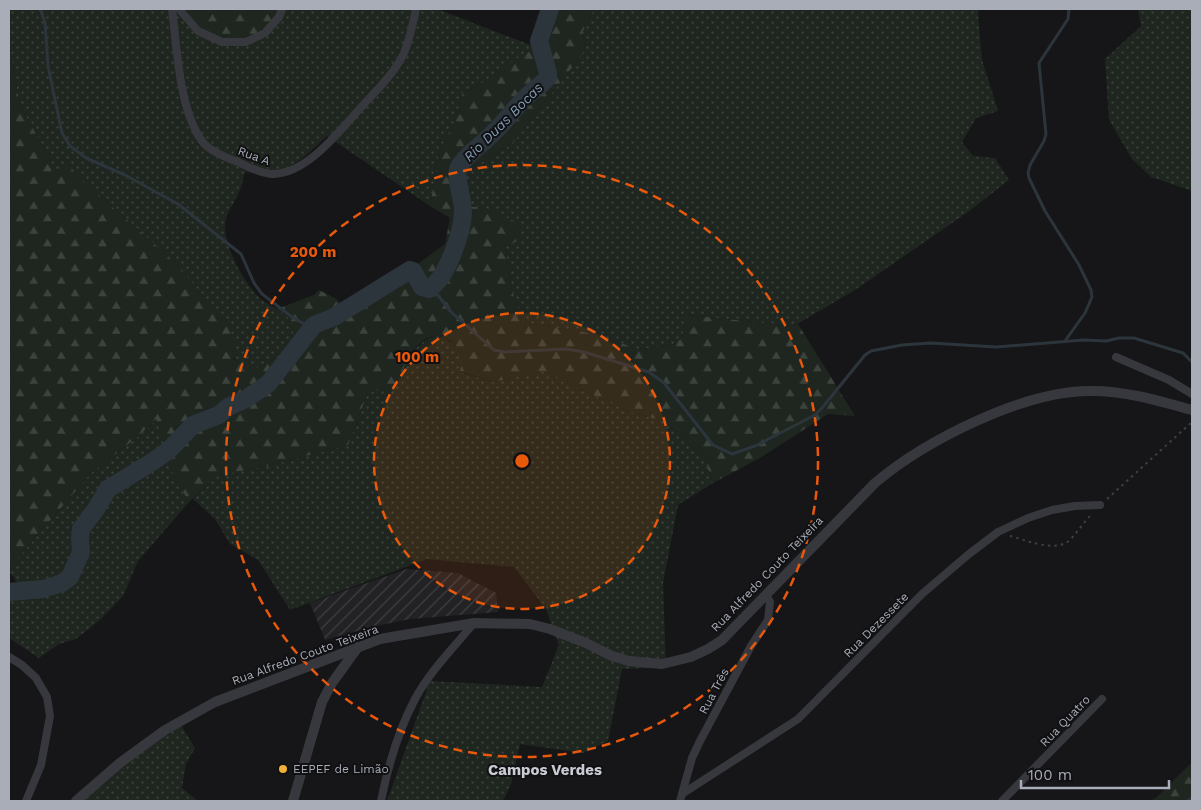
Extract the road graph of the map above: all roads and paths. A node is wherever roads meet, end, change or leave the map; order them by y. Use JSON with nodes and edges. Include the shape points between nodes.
{"nodes":[{"id":1,"x":172,"y":9,"type":"edge"},
{"id":2,"x":180,"y":9,"type":"edge"},
{"id":3,"x":282,"y":9,"type":"edge"},
{"id":4,"x":416,"y":9,"type":"edge"},
{"id":5,"x":1116,"y":357,"type":"dead end"},
{"id":6,"x":1192,"y":394,"type":"edge"},
{"id":7,"x":1192,"y":410,"type":"edge"},
{"id":8,"x":1100,"y":505,"type":"dead end"},
{"id":9,"x":766,"y":595,"type":"junction"},
{"id":10,"x":474,"y":623,"type":"junction"},
{"id":11,"x":358,"y":647,"type":"junction"},
{"id":12,"x":9,"y":657,"type":"edge"},
{"id":13,"x":1102,"y":699,"type":"dead end"},
{"id":14,"x":681,"y":798,"type":"edge"},
{"id":15,"x":26,"y":801,"type":"edge"},
{"id":16,"x":76,"y":801,"type":"edge"},
{"id":17,"x":293,"y":801,"type":"edge"},
{"id":18,"x":381,"y":801,"type":"edge"},
{"id":19,"x":1002,"y":801,"type":"edge"}],
"edges":[{"from":1,"to":4,"type":"street","name":"Rua A","via":[[184,103],[203,142],[250,168],[273,174],[300,166],[321,151],[385,82],[404,53]]},
{"from":2,"to":3,"type":"street","via":[[198,31],[222,42],[246,42],[265,33]]},
{"from":5,"to":6,"type":"street","via":[[1169,380]]},
{"from":7,"to":9,"type":"street","name":"Rua Alfredo Couto Teixeira","via":[[1141,396],[1091,391],[1040,398],[993,414],[929,445],[889,471]]},
{"from":8,"to":14,"type":"street","name":"Rua Dezessete","via":[[1052,510],[998,532],[922,594],[798,719]]},
{"from":9,"to":10,"type":"street","name":"Rua Alfredo Couto Teixeira","via":[[722,640],[691,657],[662,664],[612,656],[586,643],[530,624]]},
{"from":9,"to":14,"type":"street","name":"Rua Três","via":[[770,602],[768,620],[700,741]]},
{"from":10,"to":11,"type":"street","name":"Rua Alfredo Couto Teixeira","via":[[380,639]]},
{"from":10,"to":18,"type":"street","via":[[416,698],[390,759]]},
{"from":11,"to":16,"type":"street","name":"Rua Alfredo Couto Teixeira","via":[[215,702],[165,730]]},
{"from":11,"to":17,"type":"street","via":[[322,702]]},
{"from":12,"to":15,"type":"street","via":[[36,678],[47,697],[50,716],[41,765]]},
{"from":13,"to":19,"type":"street","name":"Rua Quatro"}]}
